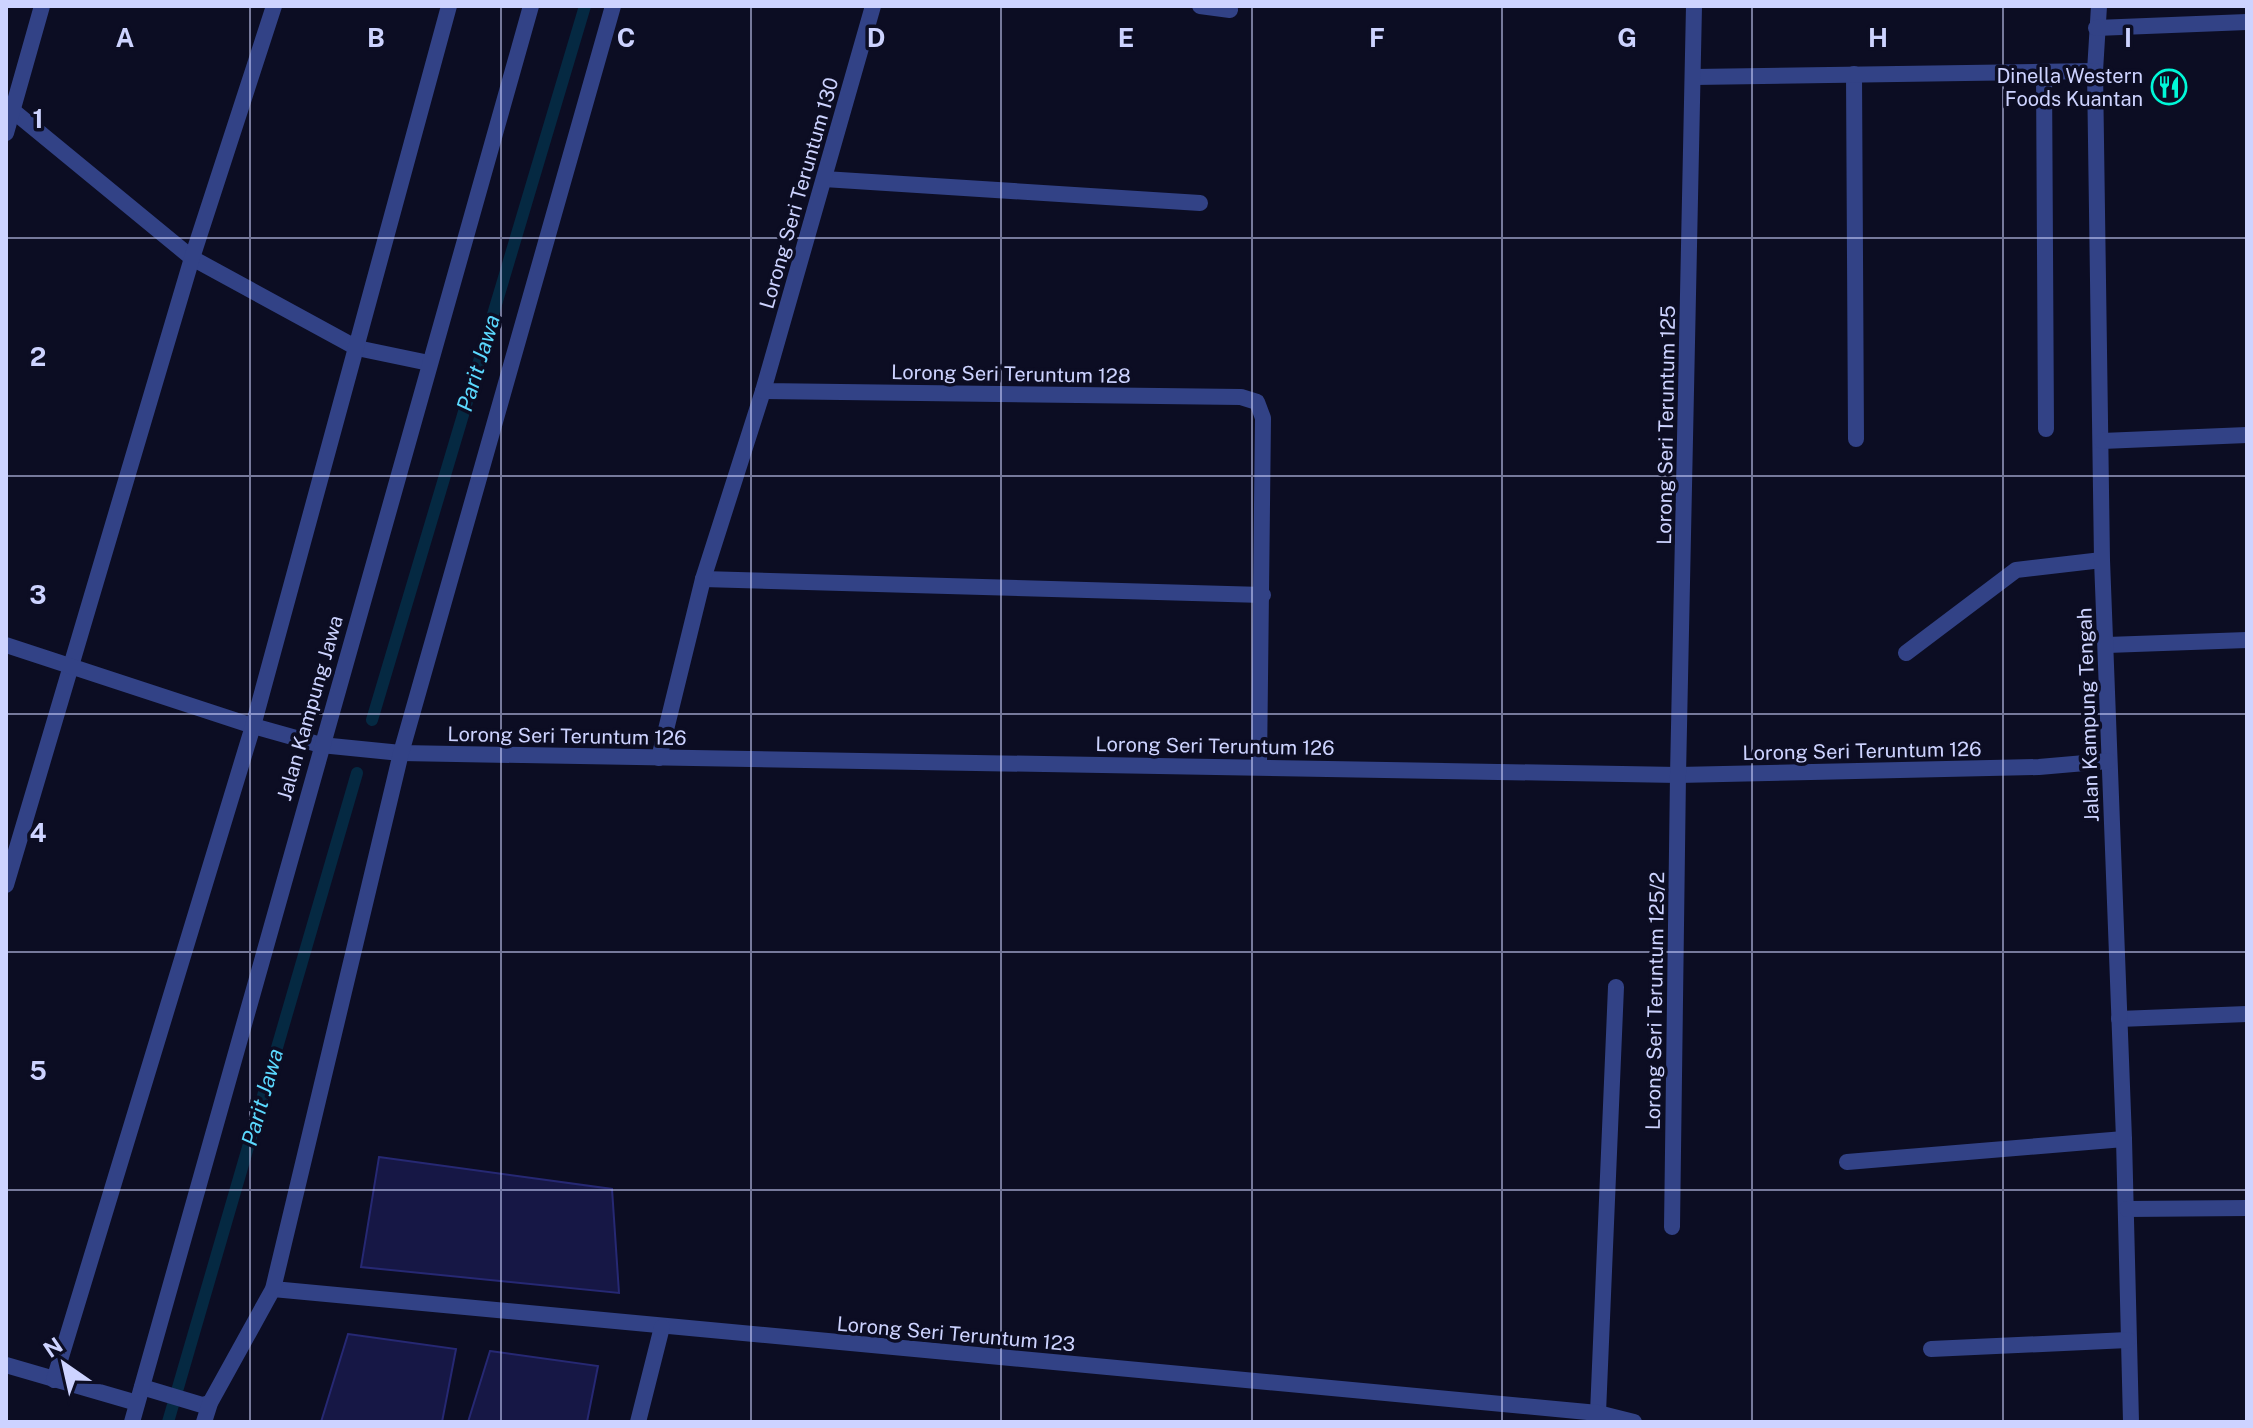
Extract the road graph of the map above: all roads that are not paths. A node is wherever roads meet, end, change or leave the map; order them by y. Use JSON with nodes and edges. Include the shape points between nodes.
{"nodes":[{"id":1,"x":42,"y":6,"type":"edge"},
{"id":2,"x":274,"y":6,"type":"edge"},
{"id":3,"x":449,"y":6,"type":"edge"},
{"id":4,"x":531,"y":6,"type":"edge"},
{"id":5,"x":613,"y":6,"type":"edge"},
{"id":6,"x":873,"y":6,"type":"edge"},
{"id":7,"x":1200,"y":6,"type":"edge"},
{"id":8,"x":1694,"y":6,"type":"edge"},
{"id":9,"x":2099,"y":6,"type":"edge"},
{"id":10,"x":1230,"y":10,"type":"dead end"},
{"id":11,"x":2247,"y":22,"type":"edge"},
{"id":12,"x":2096,"y":28,"type":"junction"},
{"id":13,"x":2095,"y":71,"type":"junction"},
{"id":14,"x":2044,"y":72,"type":"junction"},
{"id":15,"x":1854,"y":74,"type":"junction"},
{"id":16,"x":1694,"y":77,"type":"junction"},
{"id":17,"x":12,"y":85,"type":"edge"},
{"id":18,"x":12,"y":110,"type":"junction"},
{"id":19,"x":6,"y":133,"type":"edge"},
{"id":20,"x":824,"y":179,"type":"junction"},
{"id":21,"x":1200,"y":203,"type":"dead end"},
{"id":22,"x":192,"y":258,"type":"junction"},
{"id":23,"x":357,"y":348,"type":"junction"},
{"id":24,"x":429,"y":363,"type":"junction"},
{"id":25,"x":763,"y":391,"type":"junction"},
{"id":26,"x":2046,"y":429,"type":"dead end"},
{"id":27,"x":2247,"y":435,"type":"edge"},
{"id":28,"x":1856,"y":439,"type":"dead end"},
{"id":29,"x":2102,"y":441,"type":"junction"},
{"id":30,"x":2102,"y":560,"type":"junction"},
{"id":31,"x":703,"y":579,"type":"junction"},
{"id":32,"x":1263,"y":595,"type":"junction"},
{"id":33,"x":2247,"y":640,"type":"edge"},
{"id":34,"x":6,"y":645,"type":"edge"},
{"id":35,"x":2107,"y":645,"type":"junction"},
{"id":36,"x":1906,"y":653,"type":"dead end"},
{"id":37,"x":70,"y":666,"type":"junction"},
{"id":38,"x":253,"y":726,"type":"junction"},
{"id":39,"x":321,"y":745,"type":"junction"},
{"id":40,"x":396,"y":752,"type":"junction"},
{"id":41,"x":659,"y":758,"type":"junction"},
{"id":42,"x":2108,"y":761,"type":"junction"},
{"id":43,"x":1259,"y":766,"type":"junction"},
{"id":44,"x":1678,"y":775,"type":"junction"},
{"id":45,"x":6,"y":885,"type":"edge"},
{"id":46,"x":1616,"y":987,"type":"dead end"},
{"id":47,"x":2247,"y":1014,"type":"edge"},
{"id":48,"x":2119,"y":1019,"type":"junction"},
{"id":49,"x":2124,"y":1139,"type":"junction"},
{"id":50,"x":1847,"y":1162,"type":"dead end"},
{"id":51,"x":2247,"y":1208,"type":"edge"},
{"id":52,"x":2127,"y":1209,"type":"junction"},
{"id":53,"x":1672,"y":1227,"type":"dead end"},
{"id":54,"x":273,"y":1289,"type":"junction"},
{"id":55,"x":662,"y":1327,"type":"junction"},
{"id":56,"x":2128,"y":1340,"type":"junction"},
{"id":57,"x":1931,"y":1349,"type":"dead end"},
{"id":58,"x":6,"y":1365,"type":"edge"},
{"id":59,"x":54,"y":1380,"type":"junction"},
{"id":60,"x":145,"y":1393,"type":"junction"},
{"id":61,"x":205,"y":1410,"type":"edge"},
{"id":62,"x":1598,"y":1413,"type":"junction"},
{"id":63,"x":132,"y":1422,"type":"edge"},
{"id":64,"x":638,"y":1422,"type":"edge"},
{"id":65,"x":1634,"y":1422,"type":"edge"},
{"id":66,"x":2131,"y":1422,"type":"edge"}],
"edges":[{"from":1,"to":17,"type":"street"},
{"from":2,"to":22,"type":"street"},
{"from":3,"to":23,"type":"street"},
{"from":4,"to":24,"type":"street","name":"Jalan Kampung Jawa"},
{"from":5,"to":40,"type":"street"},
{"from":6,"to":20,"type":"street","name":"Lorong Seri Teruntum 130"},
{"from":7,"to":10,"type":"street"},
{"from":8,"to":16,"type":"street","name":"Lorong Seri Teruntum 125"},
{"from":9,"to":12,"type":"street","name":"Jalan Kampung Tengah"},
{"from":11,"to":12,"type":"street"},
{"from":12,"to":13,"type":"street","name":"Jalan Kampung Tengah"},
{"from":13,"to":14,"type":"street"},
{"from":13,"to":29,"type":"street","name":"Jalan Kampung Tengah"},
{"from":14,"to":15,"type":"street"},
{"from":14,"to":26,"type":"street"},
{"from":15,"to":16,"type":"street"},
{"from":15,"to":28,"type":"street"},
{"from":16,"to":44,"type":"street","name":"Lorong Seri Teruntum 125"},
{"from":17,"to":18,"type":"street"},
{"from":18,"to":19,"type":"street"},
{"from":18,"to":22,"type":"street"},
{"from":20,"to":21,"type":"street"},
{"from":20,"to":25,"type":"street","name":"Lorong Seri Teruntum 130"},
{"from":22,"to":23,"type":"street"},
{"from":22,"to":37,"type":"street"},
{"from":23,"to":24,"type":"street"},
{"from":23,"to":38,"type":"street"},
{"from":24,"to":39,"type":"street","name":"Jalan Kampung Jawa"},
{"from":25,"to":31,"type":"street","name":"Lorong Seri Teruntum 130"},
{"from":25,"to":32,"type":"street","name":"Lorong Seri Teruntum 128","via":[[1241,397],[1257,402],[1263,418]]},
{"from":27,"to":29,"type":"street"},
{"from":29,"to":30,"type":"street","name":"Jalan Kampung Tengah"},
{"from":30,"to":35,"type":"street","name":"Jalan Kampung Tengah"},
{"from":30,"to":36,"type":"street","via":[[2016,570]]},
{"from":31,"to":32,"type":"street"},
{"from":31,"to":41,"type":"street","name":"Lorong Seri Teruntum 130"},
{"from":32,"to":43,"type":"street"},
{"from":33,"to":35,"type":"street"},
{"from":34,"to":37,"type":"street","name":"Lorong Seri Teruntum 126"},
{"from":35,"to":42,"type":"street","name":"Jalan Kampung Tengah"},
{"from":37,"to":38,"type":"street","name":"Lorong Seri Teruntum 126"},
{"from":37,"to":45,"type":"street"},
{"from":38,"to":39,"type":"street","name":"Lorong Seri Teruntum 126"},
{"from":38,"to":59,"type":"street"},
{"from":39,"to":40,"type":"street","name":"Lorong Seri Teruntum 126"},
{"from":39,"to":60,"type":"street","name":"Jalan Kampung Jawa"},
{"from":40,"to":41,"type":"street","name":"Lorong Seri Teruntum 126"},
{"from":40,"to":54,"type":"street"},
{"from":41,"to":43,"type":"street","name":"Lorong Seri Teruntum 126"},
{"from":42,"to":44,"type":"street","name":"Lorong Seri Teruntum 126"},
{"from":42,"to":48,"type":"street","name":"Jalan Kampung Tengah"},
{"from":43,"to":44,"type":"street","name":"Lorong Seri Teruntum 126"},
{"from":44,"to":53,"type":"street","name":"Lorong Seri Teruntum 125/2"},
{"from":46,"to":62,"type":"street"},
{"from":47,"to":48,"type":"street"},
{"from":48,"to":49,"type":"street","name":"Jalan Kampung Tengah"},
{"from":49,"to":50,"type":"street"},
{"from":49,"to":52,"type":"street","name":"Jalan Kampung Tengah"},
{"from":51,"to":52,"type":"street"},
{"from":52,"to":56,"type":"street","name":"Jalan Kampung Tengah"},
{"from":54,"to":55,"type":"street","name":"Lorong Seri Teruntum 123"},
{"from":54,"to":61,"type":"street"},
{"from":55,"to":62,"type":"street","name":"Lorong Seri Teruntum 123"},
{"from":55,"to":64,"type":"street"},
{"from":56,"to":57,"type":"street"},
{"from":56,"to":66,"type":"street","name":"Jalan Kampung Tengah"},
{"from":58,"to":59,"type":"street"},
{"from":59,"to":60,"type":"street"},
{"from":60,"to":61,"type":"street"},
{"from":60,"to":63,"type":"street","name":"Jalan Kampung Jawa"},
{"from":62,"to":65,"type":"street","name":"Lorong Seri Teruntum 123"}]}
